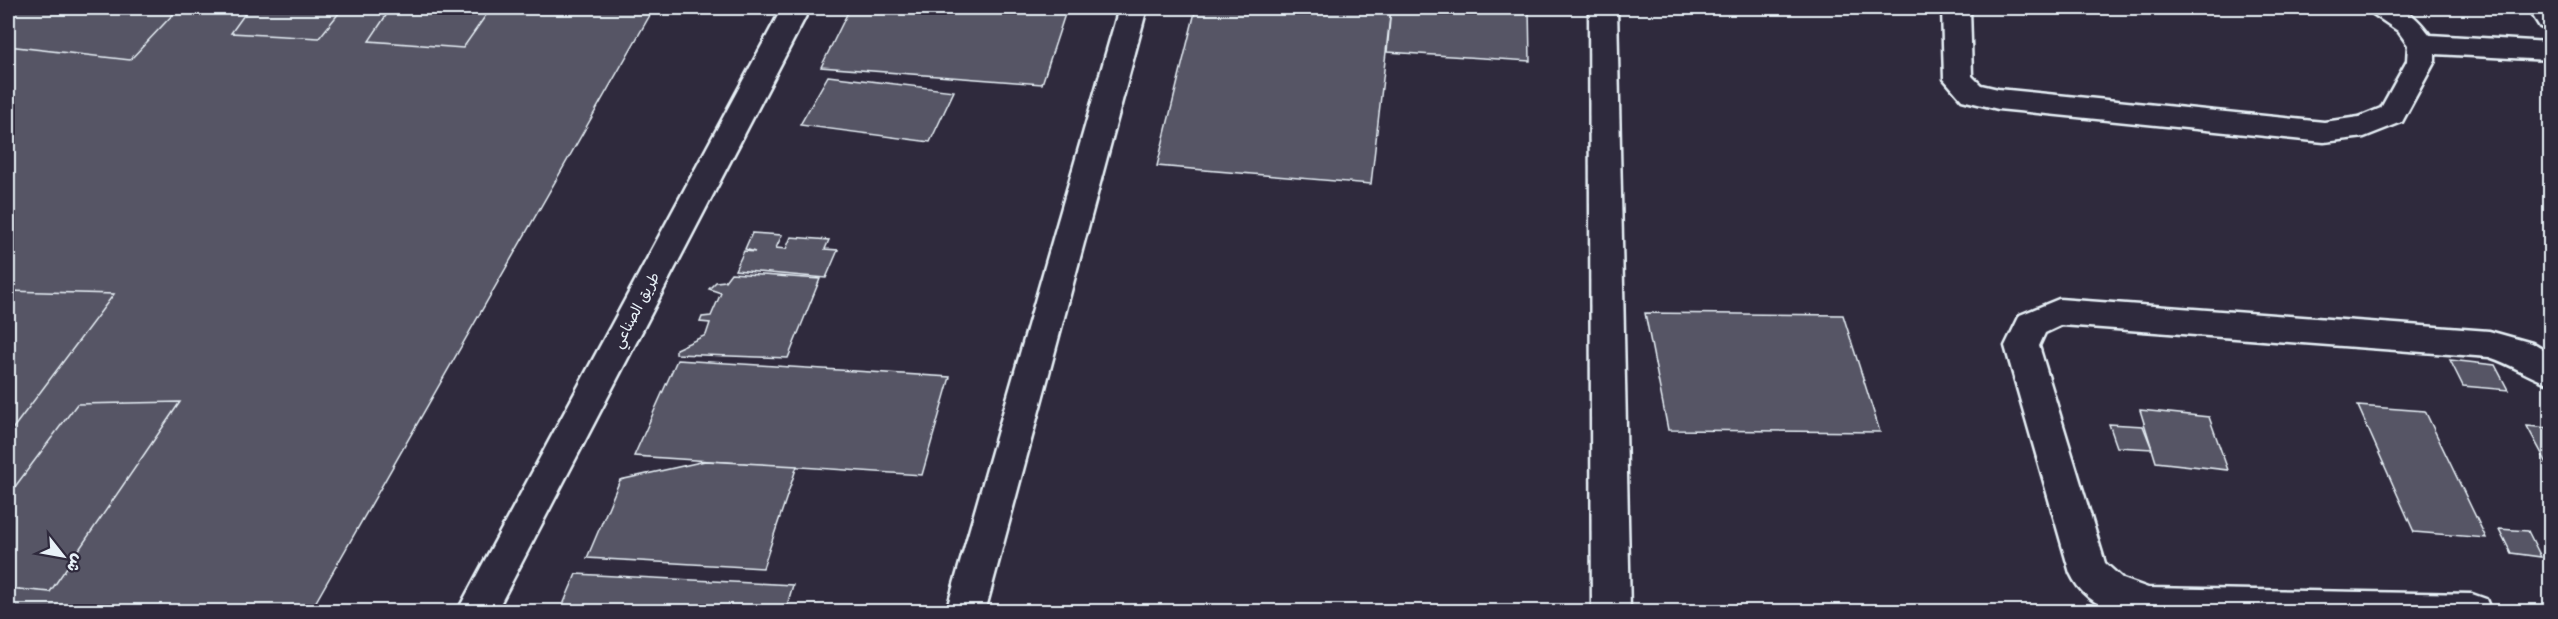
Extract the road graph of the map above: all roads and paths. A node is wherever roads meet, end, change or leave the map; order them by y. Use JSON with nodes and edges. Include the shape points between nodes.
{"nodes":[{"id":1,"x":796,"y":8,"type":"edge"},
{"id":2,"x":1133,"y":8,"type":"edge"},
{"id":3,"x":1603,"y":8,"type":"edge"},
{"id":4,"x":1956,"y":8,"type":"edge"},
{"id":5,"x":2383,"y":8,"type":"edge"},
{"id":6,"x":2541,"y":8,"type":"edge"},
{"id":7,"x":2550,"y":21,"type":"edge"},
{"id":8,"x":2422,"y":44,"type":"junction"},
{"id":9,"x":2550,"y":51,"type":"edge"},
{"id":10,"x":2550,"y":370,"type":"edge"},
{"id":11,"x":476,"y":612,"type":"edge"},
{"id":12,"x":965,"y":612,"type":"edge"},
{"id":13,"x":1611,"y":612,"type":"edge"},
{"id":14,"x":2472,"y":612,"type":"edge"}],
"edges":[{"from":1,"to":11,"type":"street","name":"طريق الصناعي"},
{"from":2,"to":12,"type":"street"},
{"from":3,"to":13,"type":"street"},
{"from":4,"to":8,"type":"street","via":[[1958,79],[1971,93],[2324,132],[2364,127],[2392,114],[2421,61]]},
{"from":5,"to":8,"type":"street","via":[[2408,26]]},
{"from":6,"to":7,"type":"street"},
{"from":8,"to":9,"type":"street"},
{"from":10,"to":14,"type":"street","via":[[2520,353],[2489,344],[2059,312],[2032,324],[2022,346],[2089,573],[2110,592],[2148,606]]}]}
